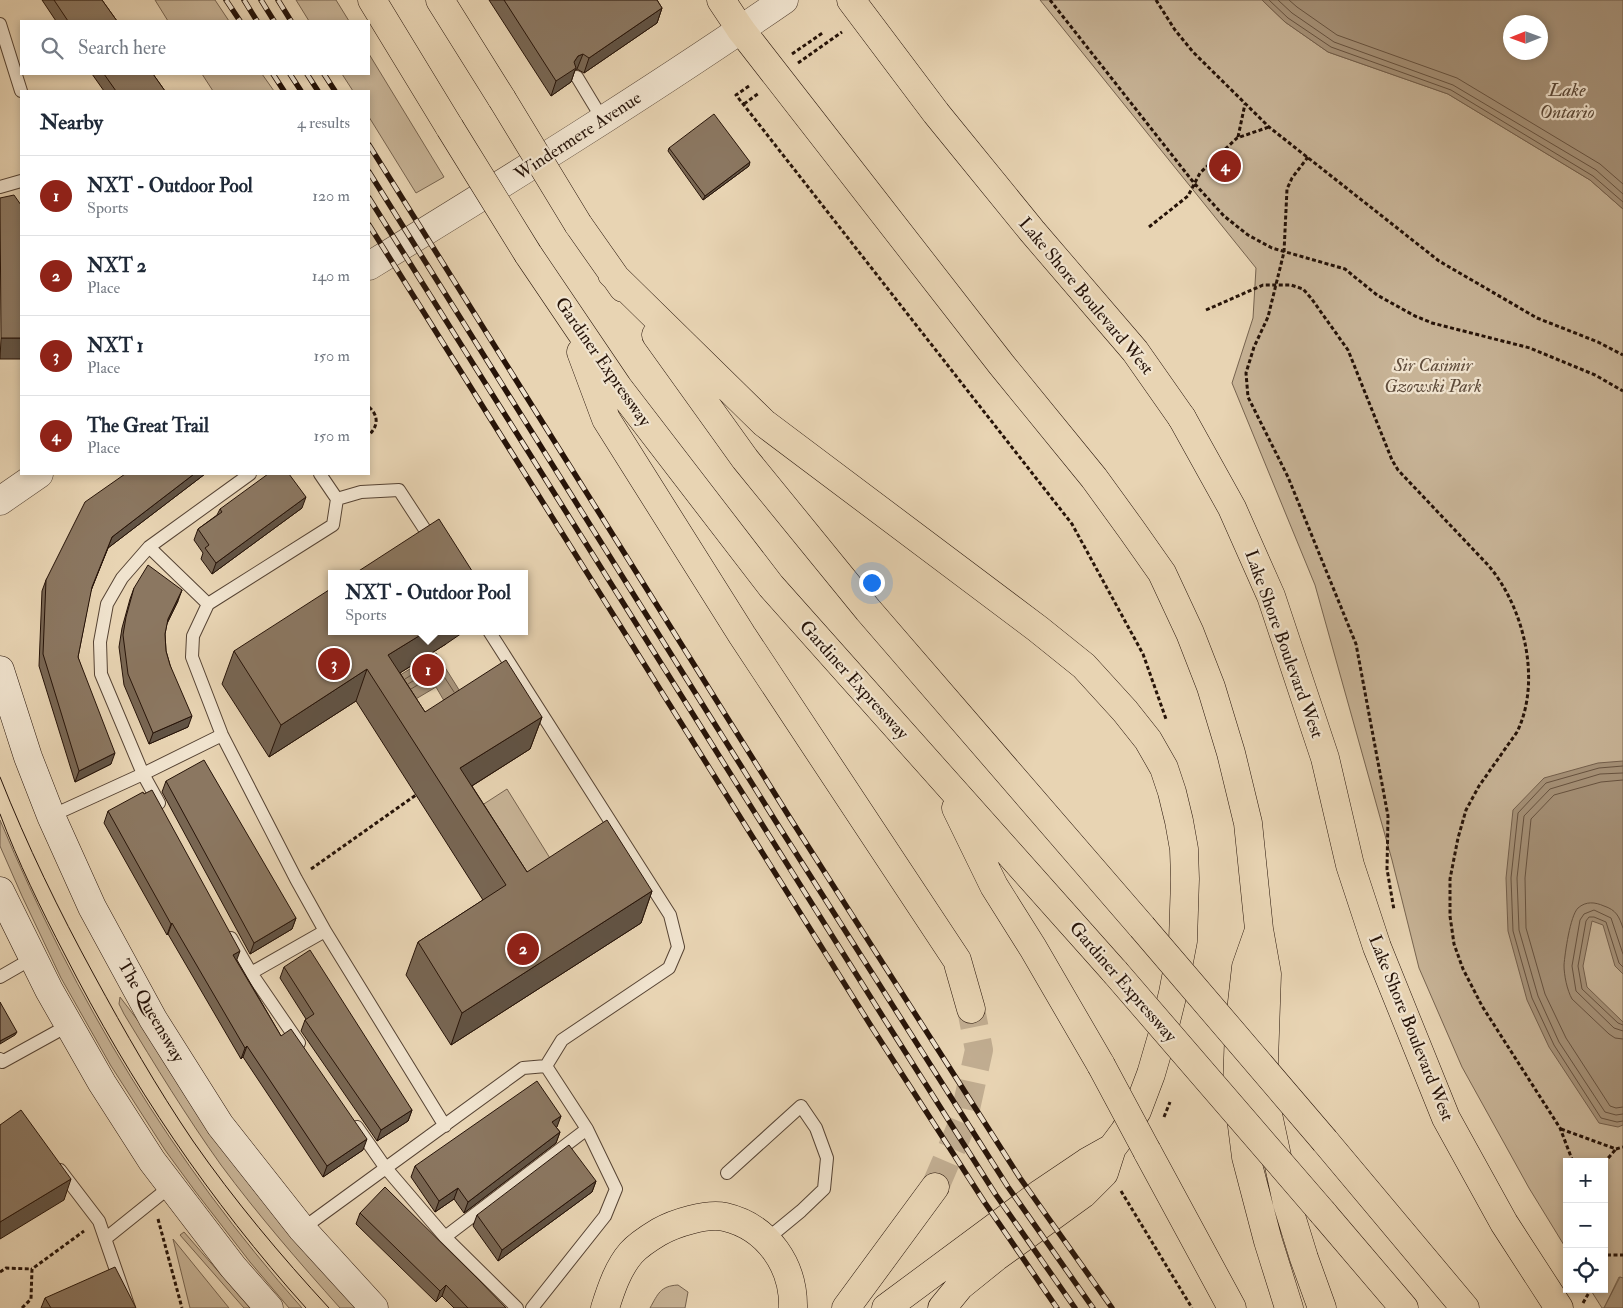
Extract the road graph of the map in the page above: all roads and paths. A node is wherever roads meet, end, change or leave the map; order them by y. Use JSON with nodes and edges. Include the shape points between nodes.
{"nodes":[{"id":1,"x":372,"y":0,"type":"edge"},
{"id":2,"x":440,"y":0,"type":"edge"},
{"id":3,"x":721,"y":0,"type":"edge"},
{"id":4,"x":784,"y":0,"type":"edge"},
{"id":5,"x":851,"y":0,"type":"edge"},
{"id":6,"x":1050,"y":0,"type":"edge"},
{"id":7,"x":1156,"y":0,"type":"edge"},
{"id":8,"x":0,"y":24,"type":"edge"},
{"id":9,"x":741,"y":30,"type":"junction"},
{"id":10,"x":824,"y":32,"type":"dead end"},
{"id":11,"x":830,"y":40,"type":"dead end"},
{"id":12,"x":788,"y":57,"type":"dead end"},
{"id":13,"x":794,"y":67,"type":"dead end"},
{"id":14,"x":578,"y":77,"type":"edge"},
{"id":15,"x":749,"y":86,"type":"dead end"},
{"id":16,"x":20,"y":90,"type":"edge"},
{"id":17,"x":758,"y":94,"type":"dead end"},
{"id":18,"x":744,"y":104,"type":"junction"},
{"id":19,"x":1245,"y":104,"type":"junction"},
{"id":20,"x":603,"y":120,"type":"junction"},
{"id":21,"x":1269,"y":126,"type":"junction"},
{"id":22,"x":1237,"y":138,"type":"junction"},
{"id":23,"x":1308,"y":157,"type":"junction"},
{"id":24,"x":20,"y":181,"type":"edge"},
{"id":25,"x":1194,"y":183,"type":"junction"},
{"id":26,"x":0,"y":187,"type":"edge"},
{"id":27,"x":1149,"y":227,"type":"dead end"},
{"id":28,"x":1284,"y":252,"type":"junction"},
{"id":29,"x":370,"y":265,"type":"edge"},
{"id":30,"x":612,"y":274,"type":"junction"},
{"id":31,"x":1278,"y":284,"type":"junction"},
{"id":32,"x":564,"y":308,"type":"junction"},
{"id":33,"x":1206,"y":310,"type":"dead end"},
{"id":34,"x":1623,"y":355,"type":"edge"},
{"id":35,"x":1623,"y":391,"type":"edge"},
{"id":36,"x":370,"y":408,"type":"edge"},
{"id":37,"x":370,"y":434,"type":"edge"},
{"id":38,"x":38,"y":475,"type":"edge"},
{"id":39,"x":249,"y":475,"type":"edge"},
{"id":40,"x":321,"y":475,"type":"edge"},
{"id":41,"x":337,"y":499,"type":"junction"},
{"id":42,"x":0,"y":501,"type":"edge"},
{"id":43,"x":149,"y":547,"type":"junction"},
{"id":44,"x":442,"y":557,"type":"edge"},
{"id":45,"x":208,"y":604,"type":"junction"},
{"id":46,"x":492,"y":635,"type":"edge"},
{"id":47,"x":0,"y":670,"type":"edge"},
{"id":48,"x":1168,"y":726,"type":"dead end"},
{"id":49,"x":222,"y":735,"type":"junction"},
{"id":50,"x":143,"y":774,"type":"junction"},
{"id":51,"x":943,"y":780,"type":"junction"},
{"id":52,"x":416,"y":795,"type":"edge"},
{"id":53,"x":51,"y":816,"type":"junction"},
{"id":54,"x":167,"y":818,"type":"edge"},
{"id":55,"x":296,"y":879,"type":"junction"},
{"id":56,"x":0,"y":891,"type":"edge"},
{"id":57,"x":1394,"y":912,"type":"dead end"},
{"id":58,"x":1259,"y":928,"type":"junction"},
{"id":59,"x":227,"y":930,"type":"edge"},
{"id":60,"x":325,"y":931,"type":"junction"},
{"id":61,"x":33,"y":958,"type":"junction"},
{"id":62,"x":251,"y":973,"type":"junction"},
{"id":63,"x":0,"y":977,"type":"edge"},
{"id":64,"x":972,"y":1009,"type":"tunnel mouth"},
{"id":65,"x":69,"y":1025,"type":"junction"},
{"id":66,"x":307,"y":1054,"type":"edge"},
{"id":67,"x":0,"y":1059,"type":"edge"},
{"id":68,"x":546,"y":1066,"type":"junction"},
{"id":69,"x":1173,"y":1094,"type":"dead end"},
{"id":70,"x":352,"y":1119,"type":"edge"},
{"id":71,"x":1162,"y":1120,"type":"dead end"},
{"id":72,"x":445,"y":1126,"type":"junction"},
{"id":73,"x":1560,"y":1128,"type":"junction"},
{"id":74,"x":586,"y":1129,"type":"junction"},
{"id":75,"x":1623,"y":1147,"type":"edge"},
{"id":76,"x":1112,"y":1148,"type":"junction"},
{"id":77,"x":1616,"y":1149,"type":"junction"},
{"id":78,"x":1571,"y":1158,"type":"edge"},
{"id":79,"x":1608,"y":1158,"type":"edge"},
{"id":80,"x":53,"y":1160,"type":"edge"},
{"id":81,"x":385,"y":1167,"type":"junction"},
{"id":82,"x":727,"y":1172,"type":"dead end"},
{"id":83,"x":1125,"y":1183,"type":"dead end"},
{"id":84,"x":172,"y":1186,"type":"junction"},
{"id":85,"x":935,"y":1186,"type":"tunnel mouth"},
{"id":86,"x":158,"y":1218,"type":"dead end"},
{"id":87,"x":99,"y":1221,"type":"junction"},
{"id":88,"x":302,"y":1229,"type":"junction"},
{"id":89,"x":445,"y":1237,"type":"junction"},
{"id":90,"x":105,"y":1239,"type":"junction"},
{"id":91,"x":767,"y":1239,"type":"junction"},
{"id":92,"x":1608,"y":1254,"type":"edge"},
{"id":93,"x":1623,"y":1255,"type":"edge"},
{"id":94,"x":32,"y":1270,"type":"junction"},
{"id":95,"x":0,"y":1272,"type":"edge"},
{"id":96,"x":1589,"y":1293,"type":"edge"},
{"id":97,"x":1459,"y":1301,"type":"edge"},
{"id":98,"x":22,"y":1308,"type":"edge"},
{"id":99,"x":129,"y":1308,"type":"edge"},
{"id":100,"x":182,"y":1308,"type":"edge"},
{"id":101,"x":269,"y":1308,"type":"edge"},
{"id":102,"x":374,"y":1308,"type":"edge"},
{"id":103,"x":517,"y":1308,"type":"edge"},
{"id":104,"x":532,"y":1308,"type":"edge"},
{"id":105,"x":605,"y":1308,"type":"edge"},
{"id":106,"x":793,"y":1308,"type":"edge"},
{"id":107,"x":846,"y":1308,"type":"edge"},
{"id":108,"x":886,"y":1308,"type":"edge"},
{"id":109,"x":942,"y":1308,"type":"edge"},
{"id":110,"x":1192,"y":1308,"type":"edge"},
{"id":111,"x":1232,"y":1308,"type":"edge"},
{"id":112,"x":1288,"y":1308,"type":"edge"},
{"id":113,"x":1322,"y":1308,"type":"edge"},
{"id":114,"x":1404,"y":1308,"type":"edge"},
{"id":115,"x":1559,"y":1308,"type":"edge"},
{"id":116,"x":1580,"y":1308,"type":"edge"}],
"edges":[{"from":1,"to":32,"type":"main road","name":"Gardiner Expressway","bridge":true},
{"from":2,"to":30,"type":"main road","bridge":true},
{"from":3,"to":9,"type":"main road"},
{"from":4,"to":9,"type":"main road","name":"Windermere Avenue"},
{"from":5,"to":115,"type":"main road","name":"Lake Shore Boulevard West","via":[[966,150],[1135,351],[1182,418],[1232,508],[1271,596],[1324,758],[1350,865],[1377,947],[1446,1118],[1504,1223]]},
{"from":6,"to":25,"type":"path"},
{"from":7,"to":19,"type":"path","via":[[1193,52]]},
{"from":8,"to":16,"type":"lane"},
{"from":9,"to":20,"type":"main road","name":"Windermere Avenue"},
{"from":9,"to":58,"type":"main road","via":[[1094,478],[1162,574],[1211,687],[1231,753],[1248,823]]},
{"from":10,"to":12,"type":"path"},
{"from":11,"to":13,"type":"path"},
{"from":14,"to":20,"type":"lane"},
{"from":15,"to":18,"type":"path","via":[[736,95]]},
{"from":17,"to":18,"type":"path"},
{"from":18,"to":48,"type":"path","via":[[1072,524],[1142,654]]},
{"from":19,"to":21,"type":"path"},
{"from":19,"to":22,"type":"path"},
{"from":20,"to":29,"type":"main road","name":"Windermere Avenue"},
{"from":21,"to":22,"type":"path"},
{"from":21,"to":23,"type":"path"},
{"from":22,"to":25,"type":"path","via":[[1206,166]]},
{"from":23,"to":28,"type":"path","via":[[1287,189]]},
{"from":23,"to":34,"type":"path","via":[[1439,261],[1537,318]]},
{"from":24,"to":26,"type":"lane"},
{"from":25,"to":27,"type":"path","via":[[1188,196]]},
{"from":25,"to":28,"type":"path","via":[[1241,231]]},
{"from":28,"to":31,"type":"path"},
{"from":28,"to":35,"type":"path","via":[[1345,269],[1388,302],[1424,320],[1530,348]]},
{"from":30,"to":76,"type":"main road","via":[[764,423],[1084,666],[1148,740],[1164,768],[1172,792],[1184,849],[1183,941],[1151,1074],[1137,1110]]},
{"from":30,"to":97,"type":"main road","bridge":true,"via":[[744,459],[868,610]]},
{"from":31,"to":33,"type":"path","via":[[1257,286]]},
{"from":31,"to":57,"type":"path","via":[[1246,373],[1248,396],[1288,477],[1356,644],[1388,816],[1388,869]]},
{"from":31,"to":73,"type":"path","via":[[1303,289],[1342,340],[1353,359],[1398,470],[1497,575],[1515,613],[1530,680],[1524,714],[1511,742],[1478,786],[1466,810],[1450,878],[1450,916],[1454,944],[1482,1006]]},
{"from":32,"to":51,"type":"main road","name":"Gardiner Expressway","via":[[618,387],[770,586]]},
{"from":32,"to":64,"type":"main road","via":[[606,419],[742,635],[957,960]]},
{"from":36,"to":37,"type":"path","via":[[377,423]]},
{"from":38,"to":42,"type":"main road"},
{"from":39,"to":43,"type":"lane"},
{"from":40,"to":41,"type":"lane"},
{"from":41,"to":44,"type":"lane","via":[[361,492],[399,490]]},
{"from":41,"to":45,"type":"lane","via":[[333,525]]},
{"from":43,"to":45,"type":"lane"},
{"from":43,"to":50,"type":"lane","via":[[130,567],[110,597],[100,649],[103,679]]},
{"from":45,"to":49,"type":"lane","via":[[193,636],[192,657]]},
{"from":46,"to":68,"type":"lane","via":[[670,915],[678,947],[669,968],[562,1040]]},
{"from":47,"to":53,"type":"main road","name":"The Queensway"},
{"from":49,"to":50,"type":"lane"},
{"from":49,"to":55,"type":"lane"},
{"from":50,"to":53,"type":"lane"},
{"from":50,"to":54,"type":"lane"},
{"from":51,"to":111,"type":"main road","bridge":true,"via":[[994,886],[1101,1065]]},
{"from":51,"to":114,"type":"main road","name":"Gardiner Expressway","bridge":true,"via":[[1115,972]]},
{"from":52,"to":55,"type":"path"},
{"from":53,"to":88,"type":"main road","name":"The Queensway","via":[[92,907],[153,1019],[220,1125]]},
{"from":55,"to":60,"type":"lane"},
{"from":56,"to":61,"type":"main road"},
{"from":58,"to":112,"type":"main road","via":[[1246,967],[1237,1087],[1246,1157]]},
{"from":58,"to":113,"type":"main road","via":[[1267,974],[1263,1091],[1288,1203]]},
{"from":59,"to":62,"type":"lane"},
{"from":60,"to":62,"type":"lane"},
{"from":60,"to":72,"type":"lane"},
{"from":61,"to":63,"type":"lane"},
{"from":61,"to":65,"type":"main road"},
{"from":62,"to":66,"type":"lane"},
{"from":65,"to":67,"type":"lane","via":[[2,1062]]},
{"from":65,"to":84,"type":"main road","via":[[102,1083]]},
{"from":68,"to":72,"type":"lane","via":[[523,1068]]},
{"from":68,"to":74,"type":"lane"},
{"from":69,"to":71,"type":"path"},
{"from":70,"to":81,"type":"lane"},
{"from":72,"to":81,"type":"lane"},
{"from":73,"to":77,"type":"path"},
{"from":73,"to":78,"type":"path"},
{"from":74,"to":89,"type":"lane"},
{"from":74,"to":104,"type":"lane","via":[[616,1189],[606,1216]]},
{"from":75,"to":77,"type":"path"},
{"from":76,"to":108,"type":"main road","via":[[1041,1194]]},
{"from":76,"to":109,"type":"main road","via":[[1104,1173],[1083,1194],[960,1286]]},
{"from":77,"to":79,"type":"path"},
{"from":80,"to":87,"type":"lane"},
{"from":81,"to":88,"type":"lane"},
{"from":81,"to":89,"type":"lane"},
{"from":82,"to":91,"type":"lane","via":[[801,1106],[816,1128],[827,1158],[824,1189]]},
{"from":83,"to":110,"type":"path","via":[[1120,1191]]},
{"from":84,"to":90,"type":"lane"},
{"from":84,"to":101,"type":"main road","via":[[233,1267]]},
{"from":85,"to":107,"type":"main road"},
{"from":86,"to":100,"type":"path"},
{"from":87,"to":90,"type":"lane"},
{"from":87,"to":94,"type":"path"},
{"from":88,"to":102,"type":"main road","name":"The Queensway"},
{"from":89,"to":103,"type":"lane"},
{"from":90,"to":99,"type":"lane"},
{"from":91,"to":105,"type":"main road","via":[[724,1217],[695,1218],[670,1226],[632,1251],[620,1267]]},
{"from":91,"to":106,"type":"main road","via":[[789,1275]]},
{"from":92,"to":93,"type":"path"},
{"from":94,"to":95,"type":"path","via":[[6,1268]]},
{"from":94,"to":98,"type":"path","via":[[31,1299]]},
{"from":96,"to":116,"type":"path"}]}
